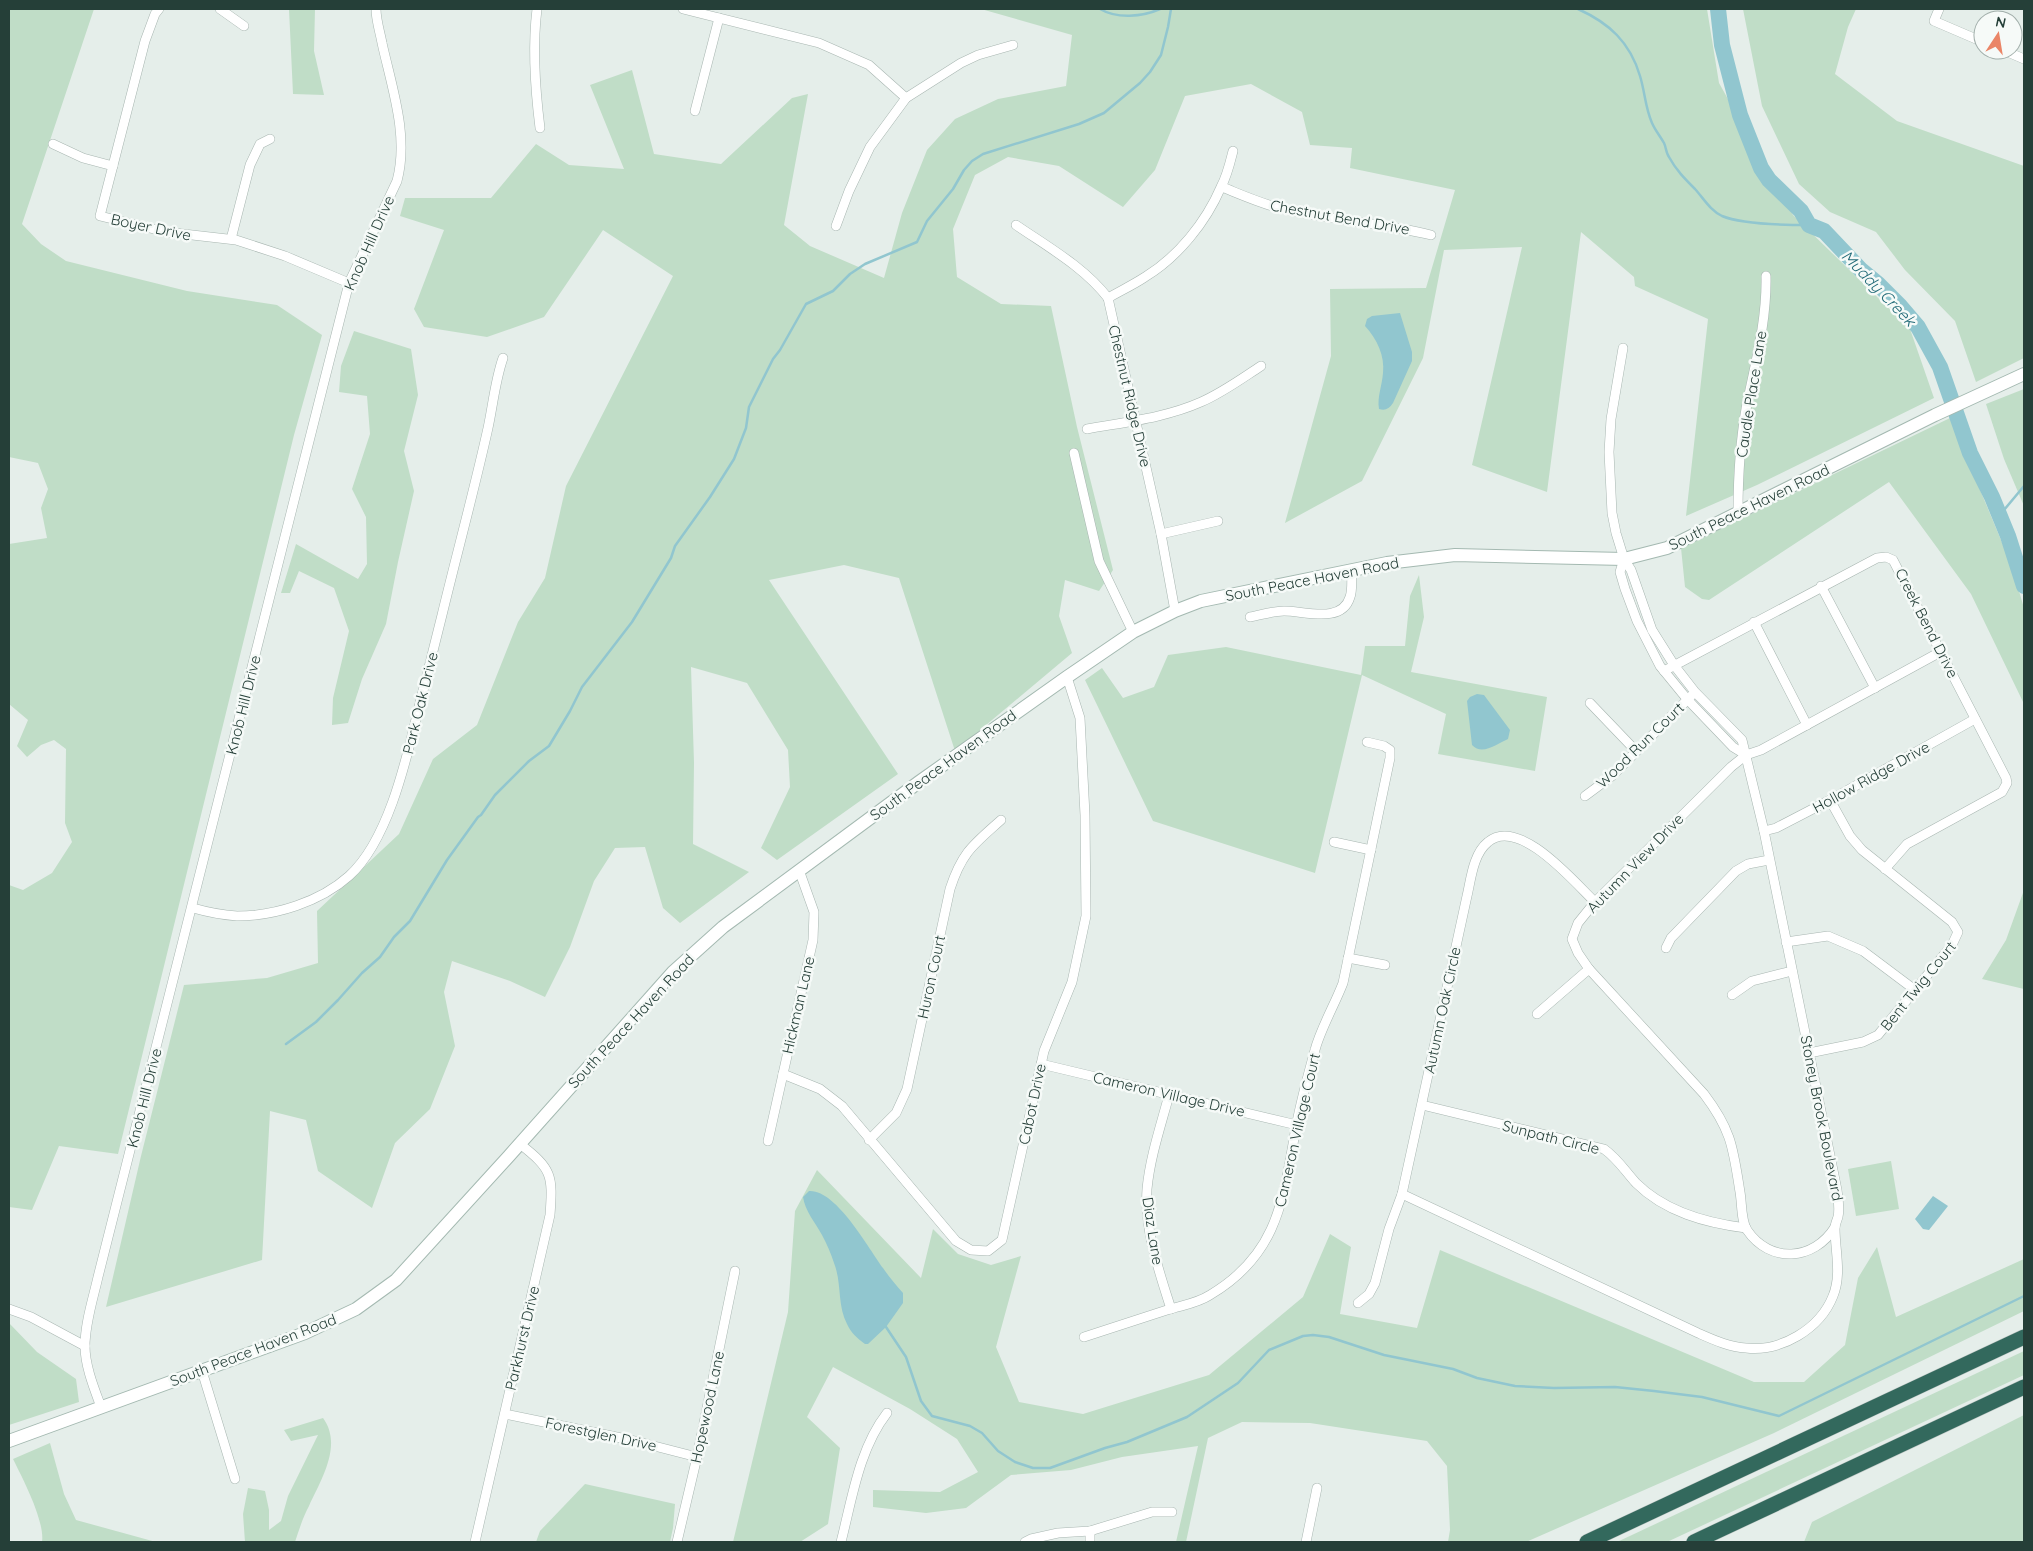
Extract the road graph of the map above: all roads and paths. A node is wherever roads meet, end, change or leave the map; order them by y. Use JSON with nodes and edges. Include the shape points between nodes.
{"nodes":[{"id":1,"x":159,"y":9,"type":"edge"},
{"id":2,"x":220,"y":9,"type":"edge"},
{"id":3,"x":376,"y":9,"type":"edge"},
{"id":4,"x":537,"y":9,"type":"edge"},
{"id":5,"x":683,"y":9,"type":"edge"},
{"id":6,"x":1939,"y":9,"type":"edge"},
{"id":7,"x":719,"y":18,"type":"junction"},
{"id":8,"x":244,"y":26,"type":"dead end"},
{"id":9,"x":1973,"y":38,"type":"edge"},
{"id":10,"x":1012,"y":45,"type":"dead end"},
{"id":11,"x":906,"y":98,"type":"junction"},
{"id":12,"x":695,"y":111,"type":"dead end"},
{"id":13,"x":540,"y":128,"type":"dead end"},
{"id":14,"x":270,"y":139,"type":"dead end"},
{"id":15,"x":53,"y":144,"type":"dead end"},
{"id":16,"x":1234,"y":150,"type":"dead end"},
{"id":17,"x":113,"y":166,"type":"junction"},
{"id":18,"x":1222,"y":187,"type":"junction"},
{"id":19,"x":1016,"y":225,"type":"dead end"},
{"id":20,"x":836,"y":226,"type":"dead end"},
{"id":21,"x":1431,"y":235,"type":"dead end"},
{"id":22,"x":231,"y":239,"type":"junction"},
{"id":23,"x":1766,"y":276,"type":"dead end"},
{"id":24,"x":349,"y":283,"type":"junction"},
{"id":25,"x":1108,"y":298,"type":"junction"},
{"id":26,"x":1623,"y":348,"type":"dead end"},
{"id":27,"x":503,"y":358,"type":"dead end"},
{"id":28,"x":1261,"y":366,"type":"dead end"},
{"id":29,"x":2024,"y":374,"type":"edge"},
{"id":30,"x":1136,"y":420,"type":"junction"},
{"id":31,"x":1087,"y":429,"type":"dead end"},
{"id":32,"x":1074,"y":453,"type":"dead end"},
{"id":33,"x":1738,"y":512,"type":"junction"},
{"id":34,"x":1218,"y":521,"type":"dead end"},
{"id":35,"x":1161,"y":534,"type":"junction"},
{"id":36,"x":1624,"y":559,"type":"junction"},
{"id":37,"x":1352,"y":570,"type":"junction"},
{"id":38,"x":1821,"y":586,"type":"junction"},
{"id":39,"x":1175,"y":610,"type":"junction"},
{"id":40,"x":1250,"y":617,"type":"dead end"},
{"id":41,"x":1754,"y":622,"type":"junction"},
{"id":42,"x":1133,"y":632,"type":"junction"},
{"id":43,"x":1942,"y":651,"type":"junction"},
{"id":44,"x":1674,"y":665,"type":"junction"},
{"id":45,"x":1664,"y":671,"type":"junction"},
{"id":46,"x":1066,"y":677,"type":"junction"},
{"id":47,"x":1875,"y":688,"type":"junction"},
{"id":48,"x":1695,"y":692,"type":"junction"},
{"id":49,"x":1687,"y":699,"type":"junction"},
{"id":50,"x":1590,"y":703,"type":"dead end"},
{"id":51,"x":1976,"y":719,"type":"junction"},
{"id":52,"x":1807,"y":724,"type":"junction"},
{"id":53,"x":1367,"y":742,"type":"dead end"},
{"id":54,"x":1636,"y":751,"type":"junction"},
{"id":55,"x":1746,"y":755,"type":"junction"},
{"id":56,"x":1585,"y":796,"type":"dead end"},
{"id":57,"x":1830,"y":800,"type":"junction"},
{"id":58,"x":1001,"y":820,"type":"dead end"},
{"id":59,"x":1764,"y":831,"type":"junction"},
{"id":60,"x":1334,"y":842,"type":"dead end"},
{"id":61,"x":1371,"y":850,"type":"junction"},
{"id":62,"x":1770,"y":860,"type":"junction"},
{"id":63,"x":1885,"y":868,"type":"junction"},
{"id":64,"x":799,"y":870,"type":"junction"},
{"id":65,"x":1595,"y":902,"type":"junction"},
{"id":66,"x":192,"y":908,"type":"junction"},
{"id":67,"x":1786,"y":942,"type":"junction"},
{"id":68,"x":1666,"y":948,"type":"dead end"},
{"id":69,"x":1348,"y":958,"type":"junction"},
{"id":70,"x":1385,"y":965,"type":"dead end"},
{"id":71,"x":1589,"y":969,"type":"junction"},
{"id":72,"x":1792,"y":971,"type":"junction"},
{"id":73,"x":1916,"y":990,"type":"junction"},
{"id":74,"x":1732,"y":995,"type":"dead end"},
{"id":75,"x":1537,"y":1014,"type":"dead end"},
{"id":76,"x":1810,"y":1053,"type":"junction"},
{"id":77,"x":1041,"y":1064,"type":"junction"},
{"id":78,"x":783,"y":1074,"type":"junction"},
{"id":79,"x":1169,"y":1095,"type":"junction"},
{"id":80,"x":1422,"y":1105,"type":"junction"},
{"id":81,"x":1297,"y":1125,"type":"junction"},
{"id":82,"x":869,"y":1140,"type":"junction"},
{"id":83,"x":768,"y":1141,"type":"dead end"},
{"id":84,"x":520,"y":1144,"type":"junction"},
{"id":85,"x":1402,"y":1194,"type":"junction"},
{"id":86,"x":1835,"y":1227,"type":"junction"},
{"id":87,"x":1746,"y":1228,"type":"junction"},
{"id":88,"x":735,"y":1271,"type":"dead end"},
{"id":89,"x":1358,"y":1303,"type":"dead end"},
{"id":90,"x":9,"y":1309,"type":"edge"},
{"id":91,"x":1171,"y":1309,"type":"junction"},
{"id":92,"x":1084,"y":1337,"type":"dead end"},
{"id":93,"x":2024,"y":1337,"type":"edge"},
{"id":94,"x":85,"y":1346,"type":"junction"},
{"id":95,"x":202,"y":1371,"type":"junction"},
{"id":96,"x":2024,"y":1387,"type":"edge"},
{"id":97,"x":101,"y":1407,"type":"junction"},
{"id":98,"x":887,"y":1413,"type":"dead end"},
{"id":99,"x":505,"y":1414,"type":"junction"},
{"id":100,"x":9,"y":1441,"type":"edge"},
{"id":101,"x":697,"y":1457,"type":"junction"},
{"id":102,"x":235,"y":1479,"type":"dead end"},
{"id":103,"x":1317,"y":1488,"type":"dead end"},
{"id":104,"x":1172,"y":1512,"type":"dead end"},
{"id":105,"x":1090,"y":1530,"type":"junction"},
{"id":106,"x":841,"y":1541,"type":"edge"},
{"id":107,"x":475,"y":1542,"type":"edge"},
{"id":108,"x":677,"y":1542,"type":"edge"},
{"id":109,"x":1025,"y":1542,"type":"edge"},
{"id":110,"x":1090,"y":1542,"type":"edge"},
{"id":111,"x":1306,"y":1542,"type":"edge"},
{"id":112,"x":1587,"y":1542,"type":"edge"},
{"id":113,"x":1694,"y":1542,"type":"edge"}],
"edges":[{"from":1,"to":17,"type":"street","name":"Boyer Drive","via":[[145,41]]},
{"from":2,"to":8,"type":"street"},
{"from":3,"to":24,"type":"street","name":"Knob Hill Drive","via":[[400,125],[402,163]]},
{"from":4,"to":13,"type":"street","via":[[534,81]]},
{"from":5,"to":7,"type":"street"},
{"from":6,"to":9,"type":"street","via":[[1934,21]]},
{"from":7,"to":11,"type":"street","via":[[819,42],[869,65]]},
{"from":7,"to":12,"type":"street"},
{"from":10,"to":11,"type":"street","via":[[961,62]]},
{"from":11,"to":20,"type":"street","via":[[870,148]]},
{"from":14,"to":22,"type":"street","via":[[260,144],[250,165]]},
{"from":15,"to":17,"type":"street","via":[[83,158]]},
{"from":16,"to":18,"type":"street"},
{"from":17,"to":22,"type":"street","name":"Boyer Drive","via":[[100,216],[166,232]]},
{"from":18,"to":21,"type":"street","name":"Chestnut Bend Drive","via":[[1284,209]]},
{"from":18,"to":25,"type":"street","via":[[1198,227],[1172,256],[1146,277]]},
{"from":19,"to":25,"type":"street","name":"Chestnut Ridge Drive","via":[[1082,271]]},
{"from":22,"to":24,"type":"street","name":"Boyer Drive","via":[[284,256]]},
{"from":23,"to":33,"type":"street","name":"Caudle Place Lane","via":[[1761,340],[1744,427]]},
{"from":24,"to":66,"type":"street","name":"Knob Hill Drive"},
{"from":25,"to":30,"type":"street","name":"Chestnut Ridge Drive"},
{"from":26,"to":36,"type":"street","via":[[1608,452],[1612,513]]},
{"from":27,"to":66,"type":"street","name":"Park Oak Drive","via":[[406,758],[385,821],[370,850],[350,876],[307,902],[262,914],[237,916]]},
{"from":28,"to":30,"type":"street","via":[[1199,403]]},
{"from":29,"to":33,"type":"main road","name":"South Peace Haven Road"},
{"from":30,"to":31,"type":"street"},
{"from":30,"to":35,"type":"street","name":"Chestnut Ridge Drive"},
{"from":32,"to":42,"type":"street","via":[[1099,561]]},
{"from":33,"to":36,"type":"main road","name":"South Peace Haven Road","via":[[1667,548]]},
{"from":34,"to":35,"type":"street"},
{"from":35,"to":39,"type":"street","name":"Chestnut Ridge Drive"},
{"from":36,"to":37,"type":"main road","name":"South Peace Haven Road","via":[[1455,555]]},
{"from":36,"to":44,"type":"street","name":"Stoney Brook Boulevard","via":[[1652,630]]},
{"from":36,"to":45,"type":"street","via":[[1620,572],[1625,589],[1651,650]]},
{"from":37,"to":39,"type":"main road","name":"South Peace Haven Road","via":[[1200,601]]},
{"from":37,"to":40,"type":"street","via":[[1350,597],[1337,612],[1326,615],[1282,611]]},
{"from":38,"to":41,"type":"street","name":"Creek Bend Drive"},
{"from":38,"to":43,"type":"street","name":"Creek Bend Drive","via":[[1877,558],[1890,558]]},
{"from":38,"to":47,"type":"street"},
{"from":39,"to":42,"type":"main road","name":"South Peace Haven Road"},
{"from":41,"to":44,"type":"street","name":"Creek Bend Drive"},
{"from":41,"to":52,"type":"street"},
{"from":42,"to":46,"type":"main road","name":"South Peace Haven Road"},
{"from":43,"to":47,"type":"street","name":"Autumn View Drive"},
{"from":43,"to":51,"type":"street","name":"Creek Bend Drive"},
{"from":44,"to":45,"type":"street","name":"Creek Bend Drive"},
{"from":44,"to":48,"type":"street","name":"Stoney Brook Boulevard"},
{"from":45,"to":49,"type":"street"},
{"from":46,"to":64,"type":"main road","name":"South Peace Haven Road"},
{"from":46,"to":77,"type":"street","name":"Cabot Drive","via":[[1080,718],[1086,916],[1072,982]]},
{"from":47,"to":52,"type":"street","name":"Autumn View Drive"},
{"from":48,"to":49,"type":"street","name":"Wood Run Court"},
{"from":48,"to":55,"type":"street","name":"Stoney Brook Boulevard","via":[[1742,740]]},
{"from":49,"to":54,"type":"street","name":"Wood Run Court"},
{"from":49,"to":55,"type":"street","via":[[1733,748]]},
{"from":50,"to":54,"type":"street"},
{"from":51,"to":57,"type":"street","name":"Hollow Ridge Drive"},
{"from":51,"to":63,"type":"street","name":"Creek Bend Drive","via":[[2006,778],[2002,792],[1907,844]]},
{"from":52,"to":55,"type":"street","name":"Autumn View Drive"},
{"from":53,"to":61,"type":"street","name":"Cameron Village Court","via":[[1390,750]]},
{"from":54,"to":56,"type":"street","name":"Wood Run Court","via":[[1612,776]]},
{"from":55,"to":59,"type":"street","name":"Stoney Brook Boulevard"},
{"from":55,"to":65,"type":"street","name":"Autumn View Drive"},
{"from":57,"to":59,"type":"street","name":"Hollow Ridge Drive"},
{"from":57,"to":63,"type":"street","name":"Bent Twig Court","via":[[1850,836]]},
{"from":58,"to":82,"type":"street","name":"Huron Court","via":[[968,850],[957,868],[907,1089],[896,1113]]},
{"from":59,"to":62,"type":"street","name":"Stoney Brook Boulevard"},
{"from":60,"to":61,"type":"street"},
{"from":61,"to":69,"type":"street","name":"Cameron Village Court"},
{"from":62,"to":67,"type":"street","name":"Stoney Brook Boulevard"},
{"from":62,"to":68,"type":"street","via":[[1748,864],[1736,871],[1671,938]]},
{"from":63,"to":73,"type":"street","name":"Bent Twig Court","via":[[1952,922],[1958,932],[1952,945]]},
{"from":64,"to":78,"type":"street","name":"Hickman Lane","via":[[814,912],[813,940]]},
{"from":64,"to":84,"type":"main road","name":"South Peace Haven Road","via":[[723,927],[673,972]]},
{"from":65,"to":71,"type":"street","name":"Autumn View Drive","via":[[1578,923],[1572,939]]},
{"from":65,"to":80,"type":"street","name":"Autumn Oak Circle","via":[[1524,840],[1514,836],[1496,838],[1482,849],[1467,896]]},
{"from":66,"to":94,"type":"street","name":"Knob Hill Drive","via":[[98,1276]]},
{"from":67,"to":72,"type":"street","name":"Stoney Brook Boulevard"},
{"from":67,"to":73,"type":"street","via":[[1828,936],[1863,951]]},
{"from":69,"to":70,"type":"street"},
{"from":69,"to":81,"type":"street","name":"Cameron Village Court","via":[[1335,1005],[1315,1047]]},
{"from":71,"to":75,"type":"street"},
{"from":71,"to":87,"type":"street","name":"Autumn View Drive","via":[[1717,1111],[1731,1139]]},
{"from":72,"to":74,"type":"street","via":[[1752,981]]},
{"from":72,"to":76,"type":"street","name":"Stoney Brook Boulevard"},
{"from":73,"to":76,"type":"street","name":"Bent Twig Court","via":[[1878,1035],[1863,1042]]},
{"from":76,"to":86,"type":"street","name":"Stoney Brook Boulevard","via":[[1837,1190],[1839,1209]]},
{"from":77,"to":79,"type":"street","name":"Cameron Village Drive"},
{"from":77,"to":82,"type":"street","name":"Cabot Drive","via":[[1002,1240],[988,1251],[971,1250],[956,1241]]},
{"from":78,"to":82,"type":"street","name":"Cabot Drive","via":[[808,1082],[832,1096]]},
{"from":78,"to":83,"type":"street","name":"Hickman Lane"},
{"from":79,"to":81,"type":"street","name":"Cameron Village Drive"},
{"from":79,"to":91,"type":"street","name":"Diaz Lane","via":[[1147,1190],[1153,1247]]},
{"from":80,"to":85,"type":"street","name":"Autumn Oak Circle"},
{"from":80,"to":87,"type":"street","name":"Sunpath Circle","via":[[1604,1149],[1637,1184],[1665,1204],[1704,1221]]},
{"from":81,"to":91,"type":"street","name":"Cameron Village Court","via":[[1283,1199],[1267,1242],[1230,1282],[1194,1304]]},
{"from":84,"to":95,"type":"main road","name":"South Peace Haven Road","via":[[396,1280],[356,1309],[305,1333]]},
{"from":84,"to":99,"type":"street","name":"Parkhurst Drive","via":[[546,1166],[552,1184],[550,1215]]},
{"from":85,"to":86,"type":"street","name":"Stoney Brook Boulevard","via":[[1698,1333],[1721,1343],[1746,1348],[1765,1347],[1801,1334],[1823,1314],[1836,1285]]},
{"from":85,"to":89,"type":"street","name":"Autumn Oak Circle","via":[[1375,1283],[1369,1294]]},
{"from":86,"to":87,"type":"street","via":[[1818,1246],[1794,1254],[1767,1248]]},
{"from":88,"to":101,"type":"street","name":"Hopewood Lane"},
{"from":90,"to":94,"type":"street"},
{"from":91,"to":92,"type":"street","name":"Cameron Village Court"},
{"from":93,"to":112,"type":"highway"},
{"from":94,"to":97,"type":"street","name":"Knob Hill Drive"},
{"from":95,"to":97,"type":"main road","name":"South Peace Haven Road"},
{"from":95,"to":102,"type":"street"},
{"from":96,"to":113,"type":"highway"},
{"from":97,"to":100,"type":"main road","name":"South Peace Haven Road"},
{"from":98,"to":106,"type":"street","via":[[876,1427],[866,1451]]},
{"from":99,"to":101,"type":"street","name":"Forestglen Drive"},
{"from":99,"to":107,"type":"street","name":"Parkhurst Drive"},
{"from":101,"to":108,"type":"street","name":"Hopewood Lane"},
{"from":103,"to":111,"type":"street"},
{"from":104,"to":105,"type":"street","via":[[1152,1512]]},
{"from":105,"to":109,"type":"street","via":[[1058,1533]]},
{"from":105,"to":110,"type":"street"}]}
